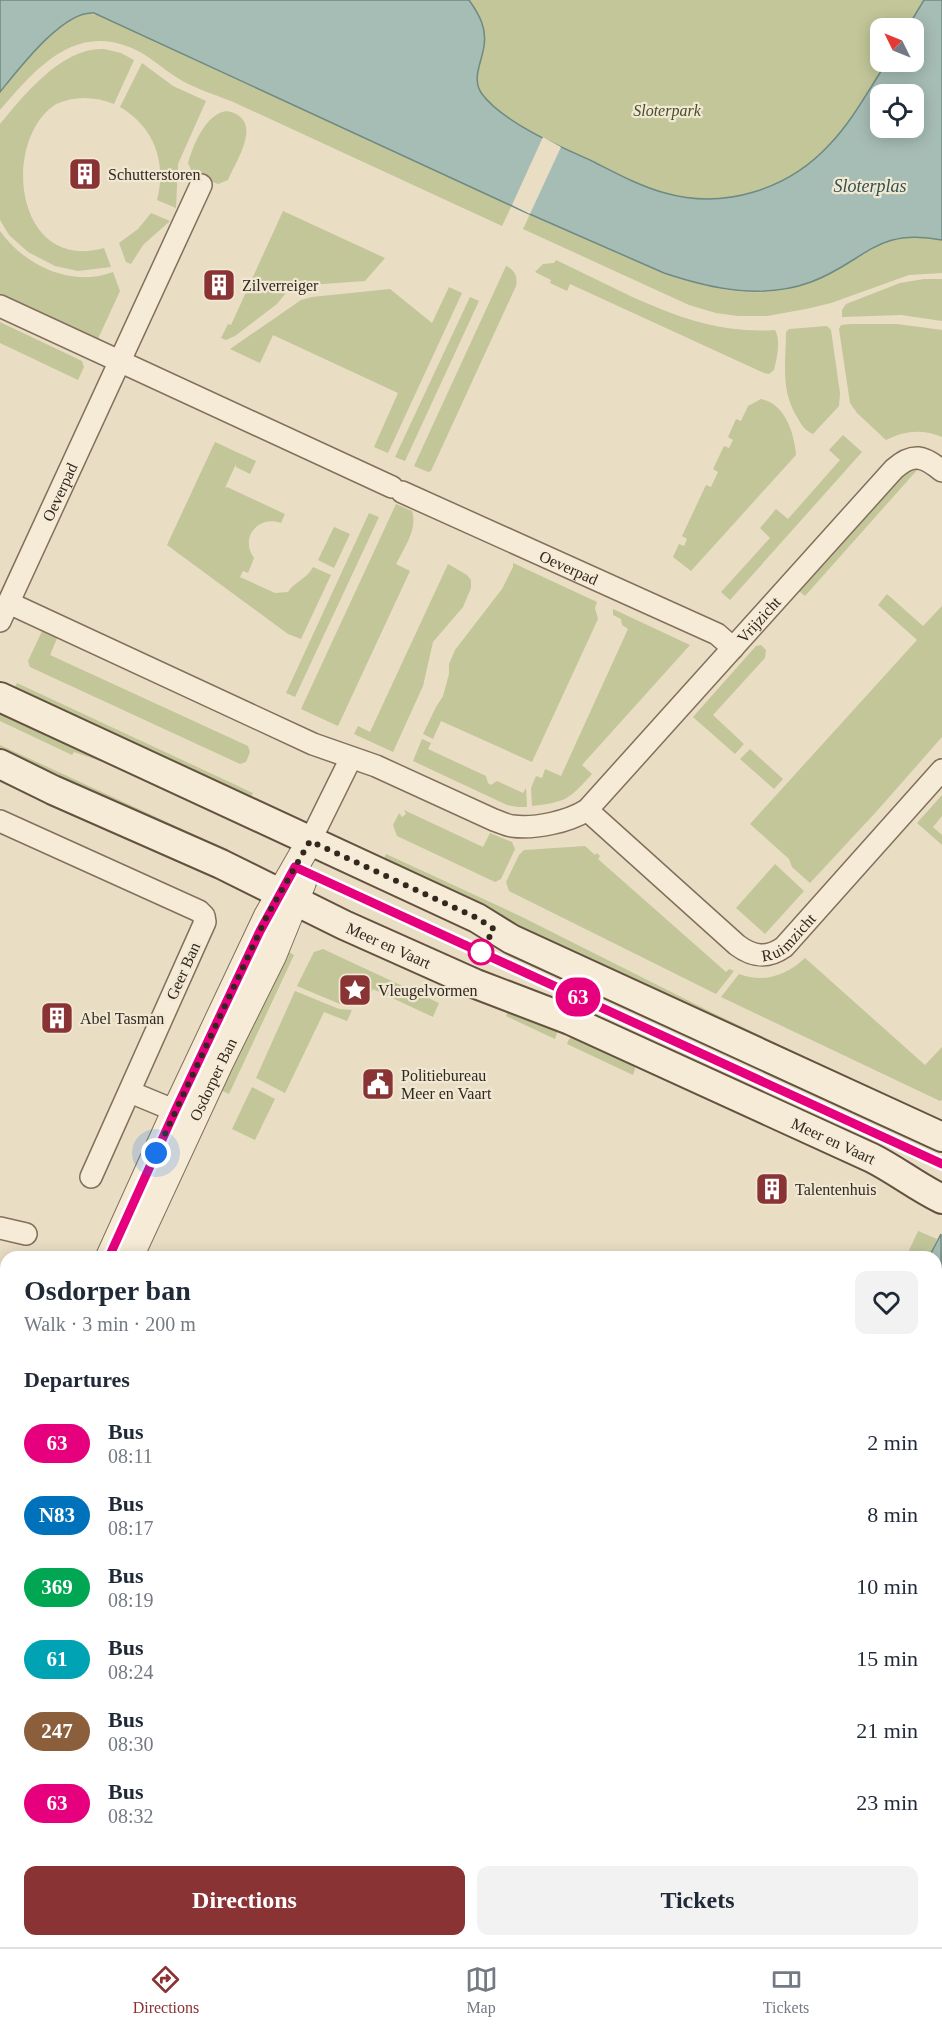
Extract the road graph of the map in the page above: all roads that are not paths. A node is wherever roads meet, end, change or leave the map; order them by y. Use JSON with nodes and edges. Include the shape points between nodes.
{"nodes":[{"id":1,"x":201,"y":185,"type":"dead end"},
{"id":2,"x":0,"y":306,"type":"edge"},
{"id":3,"x":121,"y":362,"type":"junction"},
{"id":4,"x":942,"y":471,"type":"edge"},
{"id":5,"x":5,"y":602,"type":"edge"},
{"id":6,"x":733,"y":648,"type":"junction"},
{"id":7,"x":0,"y":697,"type":"edge"},
{"id":8,"x":351,"y":758,"type":"junction"},
{"id":9,"x":0,"y":764,"type":"edge"},
{"id":10,"x":942,"y":770,"type":"edge"},
{"id":11,"x":587,"y":810,"type":"junction"},
{"id":12,"x":0,"y":821,"type":"edge"},
{"id":13,"x":310,"y":841,"type":"junction"},
{"id":14,"x":288,"y":897,"type":"junction"},
{"id":15,"x":130,"y":1092,"type":"junction"},
{"id":16,"x":185,"y":1115,"type":"junction"},
{"id":17,"x":942,"y":1137,"type":"edge"},
{"id":18,"x":91,"y":1177,"type":"dead end"},
{"id":19,"x":942,"y":1199,"type":"edge"},
{"id":20,"x":0,"y":1228,"type":"edge"},
{"id":21,"x":27,"y":1234,"type":"dead end"},
{"id":22,"x":112,"y":1251,"type":"edge"},
{"id":23,"x":132,"y":1251,"type":"edge"}],
"edges":[{"from":1,"to":3,"type":"street","name":"Oeverpad"},
{"from":2,"to":3,"type":"street","name":"Oeverpad"},
{"from":3,"to":5,"type":"street","name":"Oeverpad"},
{"from":3,"to":6,"type":"street","name":"Oeverpad","via":[[717,634]]},
{"from":4,"to":6,"type":"street","name":"Vrijzicht","via":[[922,458],[899,464]]},
{"from":5,"to":8,"type":"street"},
{"from":6,"to":11,"type":"street","name":"Vrijzicht"},
{"from":7,"to":13,"type":"main road"},
{"from":8,"to":11,"type":"street","via":[[512,826],[561,822]]},
{"from":8,"to":13,"type":"street"},
{"from":9,"to":14,"type":"main road","name":"Meer en Vaart"},
{"from":10,"to":11,"type":"street","name":"Ruimzicht","via":[[784,946],[766,956],[751,954],[736,945]]},
{"from":12,"to":15,"type":"street","name":"Geer Ban","via":[[204,916],[205,922]]},
{"from":13,"to":14,"type":"street","name":"Osdorper Ban","via":[[307,873]]},
{"from":13,"to":17,"type":"main road","via":[[477,918],[521,944]]},
{"from":14,"to":16,"type":"street","name":"Osdorper Ban","via":[[273,956]]},
{"from":14,"to":19,"type":"main road","name":"Meer en Vaart","via":[[851,1148]]},
{"from":15,"to":16,"type":"street"},
{"from":15,"to":18,"type":"street","name":"Geer Ban"},
{"from":16,"to":22,"type":"street","name":"Osdorper Ban"},
{"from":16,"to":23,"type":"street","name":"Osdorper Ban"},
{"from":20,"to":21,"type":"street"}]}
